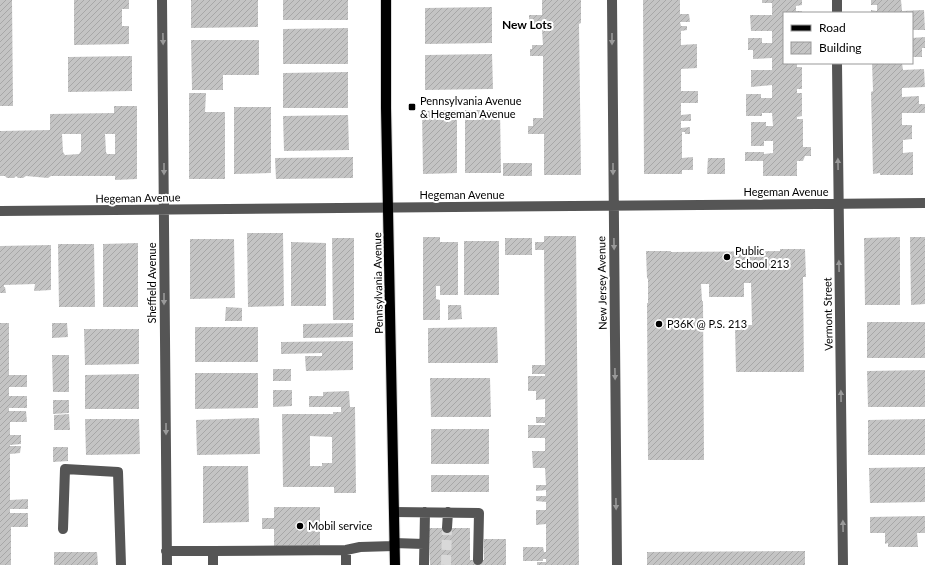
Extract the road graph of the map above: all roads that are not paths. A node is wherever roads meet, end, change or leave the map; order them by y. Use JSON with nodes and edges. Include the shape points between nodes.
{"nodes":[{"id":1,"x":162,"y":0,"type":"edge"},
{"id":2,"x":386,"y":0,"type":"edge"},
{"id":3,"x":612,"y":0,"type":"edge"},
{"id":4,"x":837,"y":0,"type":"edge"},
{"id":5,"x":837,"y":12,"type":"edge"},
{"id":6,"x":837,"y":64,"type":"edge"},
{"id":7,"x":925,"y":203,"type":"edge"},
{"id":8,"x":839,"y":204,"type":"junction"},
{"id":9,"x":614,"y":205,"type":"junction"},
{"id":10,"x":389,"y":207,"type":"junction"},
{"id":11,"x":164,"y":209,"type":"junction"},
{"id":12,"x":0,"y":211,"type":"edge"},
{"id":13,"x":394,"y":512,"type":"junction"},
{"id":14,"x":425,"y":512,"type":"junction"},
{"id":15,"x":448,"y":512,"type":"junction"},
{"id":16,"x":447,"y":528,"type":"tunnel mouth"},
{"id":17,"x":63,"y":529,"type":"dead end"},
{"id":18,"x":394,"y":544,"type":"junction"},
{"id":19,"x":424,"y":544,"type":"junction"},
{"id":20,"x":346,"y":550,"type":"junction"},
{"id":21,"x":166,"y":551,"type":"junction"},
{"id":22,"x":213,"y":551,"type":"junction"},
{"id":23,"x":478,"y":560,"type":"dead end"},
{"id":24,"x":121,"y":565,"type":"edge"},
{"id":25,"x":167,"y":565,"type":"edge"},
{"id":26,"x":212,"y":565,"type":"edge"},
{"id":27,"x":346,"y":565,"type":"edge"},
{"id":28,"x":395,"y":565,"type":"edge"},
{"id":29,"x":424,"y":565,"type":"edge"},
{"id":30,"x":617,"y":565,"type":"edge"},
{"id":31,"x":843,"y":565,"type":"edge"}],
"edges":[{"from":1,"to":11,"type":"street","name":"Sheffield Avenue","one_way":true},
{"from":2,"to":10,"type":"main road","name":"Pennsylvania Avenue"},
{"from":3,"to":9,"type":"street","name":"New Jersey Avenue","one_way":true},
{"from":4,"to":5,"type":"street"},
{"from":8,"to":6,"type":"street","name":"Vermont Street","one_way":true},
{"from":7,"to":8,"type":"street","name":"Hegeman Avenue"},
{"from":8,"to":9,"type":"street","name":"Hegeman Avenue"},
{"from":31,"to":8,"type":"street","name":"Vermont Street","one_way":true},
{"from":9,"to":10,"type":"street","name":"Hegeman Avenue"},
{"from":9,"to":30,"type":"street","name":"New Jersey Avenue","one_way":true},
{"from":10,"to":11,"type":"street","name":"Hegeman Avenue"},
{"from":10,"to":13,"type":"main road","name":"Pennsylvania Avenue"},
{"from":11,"to":12,"type":"street","name":"Hegeman Avenue"},
{"from":11,"to":21,"type":"street","name":"Sheffield Avenue","one_way":true},
{"from":13,"to":14,"type":"street"},
{"from":13,"to":18,"type":"main road","name":"Pennsylvania Avenue"},
{"from":14,"to":15,"type":"street"},
{"from":14,"to":19,"type":"street"},
{"from":15,"to":16,"type":"street"},
{"from":15,"to":23,"type":"street","via":[[479,513]]},
{"from":17,"to":24,"type":"street","via":[[65,469],[118,472]]},
{"from":18,"to":19,"type":"street"},
{"from":18,"to":20,"type":"street"},
{"from":18,"to":28,"type":"main road","name":"Pennsylvania Avenue"},
{"from":19,"to":29,"type":"street"},
{"from":20,"to":22,"type":"street"},
{"from":20,"to":27,"type":"street"},
{"from":21,"to":22,"type":"street"},
{"from":21,"to":25,"type":"street","name":"Sheffield Avenue"},
{"from":22,"to":26,"type":"street"}]}
